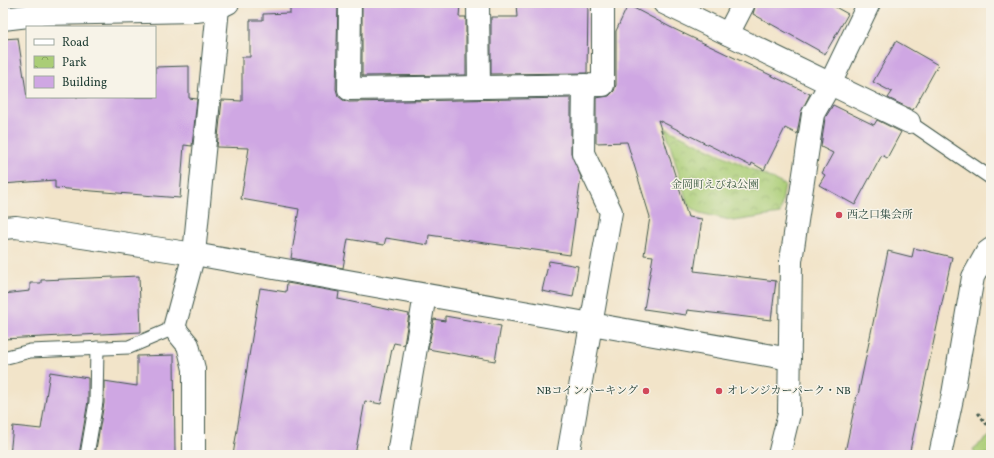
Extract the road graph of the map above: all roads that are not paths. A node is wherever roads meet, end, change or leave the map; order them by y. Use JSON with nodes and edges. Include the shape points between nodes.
{"nodes":[{"id":1,"x":350,"y":3,"type":"edge"},
{"id":2,"x":478,"y":3,"type":"edge"},
{"id":3,"x":602,"y":3,"type":"edge"},
{"id":4,"x":664,"y":3,"type":"edge"},
{"id":5,"x":744,"y":3,"type":"edge"},
{"id":6,"x":869,"y":3,"type":"edge"},
{"id":7,"x":223,"y":6,"type":"edge"},
{"id":8,"x":44,"y":9,"type":"edge"},
{"id":9,"x":3,"y":18,"type":"edge"},
{"id":10,"x":728,"y":34,"type":"junction"},
{"id":11,"x":830,"y":84,"type":"junction"},
{"id":12,"x":584,"y":85,"type":"junction"},
{"id":13,"x":479,"y":87,"type":"junction"},
{"id":14,"x":909,"y":122,"type":"joint"},
{"id":15,"x":991,"y":178,"type":"edge"},
{"id":16,"x":3,"y":228,"type":"edge"},
{"id":17,"x":991,"y":249,"type":"edge"},
{"id":18,"x":194,"y":254,"type":"junction"},
{"id":19,"x":425,"y":295,"type":"junction"},
{"id":20,"x":592,"y":324,"type":"junction"},
{"id":21,"x":174,"y":328,"type":"junction"},
{"id":22,"x":97,"y":348,"type":"junction"},
{"id":23,"x":3,"y":358,"type":"edge"},
{"id":24,"x":790,"y":359,"type":"junction"},
{"id":25,"x":87,"y":455,"type":"edge"},
{"id":26,"x":194,"y":455,"type":"edge"},
{"id":27,"x":400,"y":455,"type":"edge"},
{"id":28,"x":568,"y":455,"type":"edge"},
{"id":29,"x":779,"y":455,"type":"edge"},
{"id":30,"x":940,"y":455,"type":"edge"}],
"edges":[{"from":1,"to":13,"type":"street","via":[[349,89]]},
{"from":2,"to":13,"type":"street"},
{"from":3,"to":12,"type":"street","via":[[603,85]]},
{"from":4,"to":10,"type":"street"},
{"from":5,"to":10,"type":"street"},
{"from":6,"to":11,"type":"street"},
{"from":7,"to":8,"type":"street","via":[[196,11]]},
{"from":7,"to":18,"type":"street"},
{"from":8,"to":9,"type":"street"},
{"from":10,"to":11,"type":"street"},
{"from":11,"to":14,"type":"street"},
{"from":11,"to":24,"type":"street","via":[[813,114],[792,253]]},
{"from":12,"to":13,"type":"street"},
{"from":12,"to":20,"type":"street","via":[[583,153],[611,212]]},
{"from":14,"to":15,"type":"lane"},
{"from":16,"to":18,"type":"street","via":[[16,227]]},
{"from":17,"to":30,"type":"street","via":[[973,277]]},
{"from":18,"to":19,"type":"street"},
{"from":18,"to":21,"type":"street"},
{"from":19,"to":20,"type":"street"},
{"from":19,"to":27,"type":"street","via":[[399,448]]},
{"from":20,"to":24,"type":"street"},
{"from":20,"to":28,"type":"street"},
{"from":21,"to":22,"type":"lane","via":[[129,347]]},
{"from":21,"to":26,"type":"street","via":[[188,345],[194,369]]},
{"from":22,"to":23,"type":"lane","via":[[30,351]]},
{"from":22,"to":25,"type":"lane","via":[[96,402]]},
{"from":24,"to":29,"type":"street","via":[[789,414]]}]}
